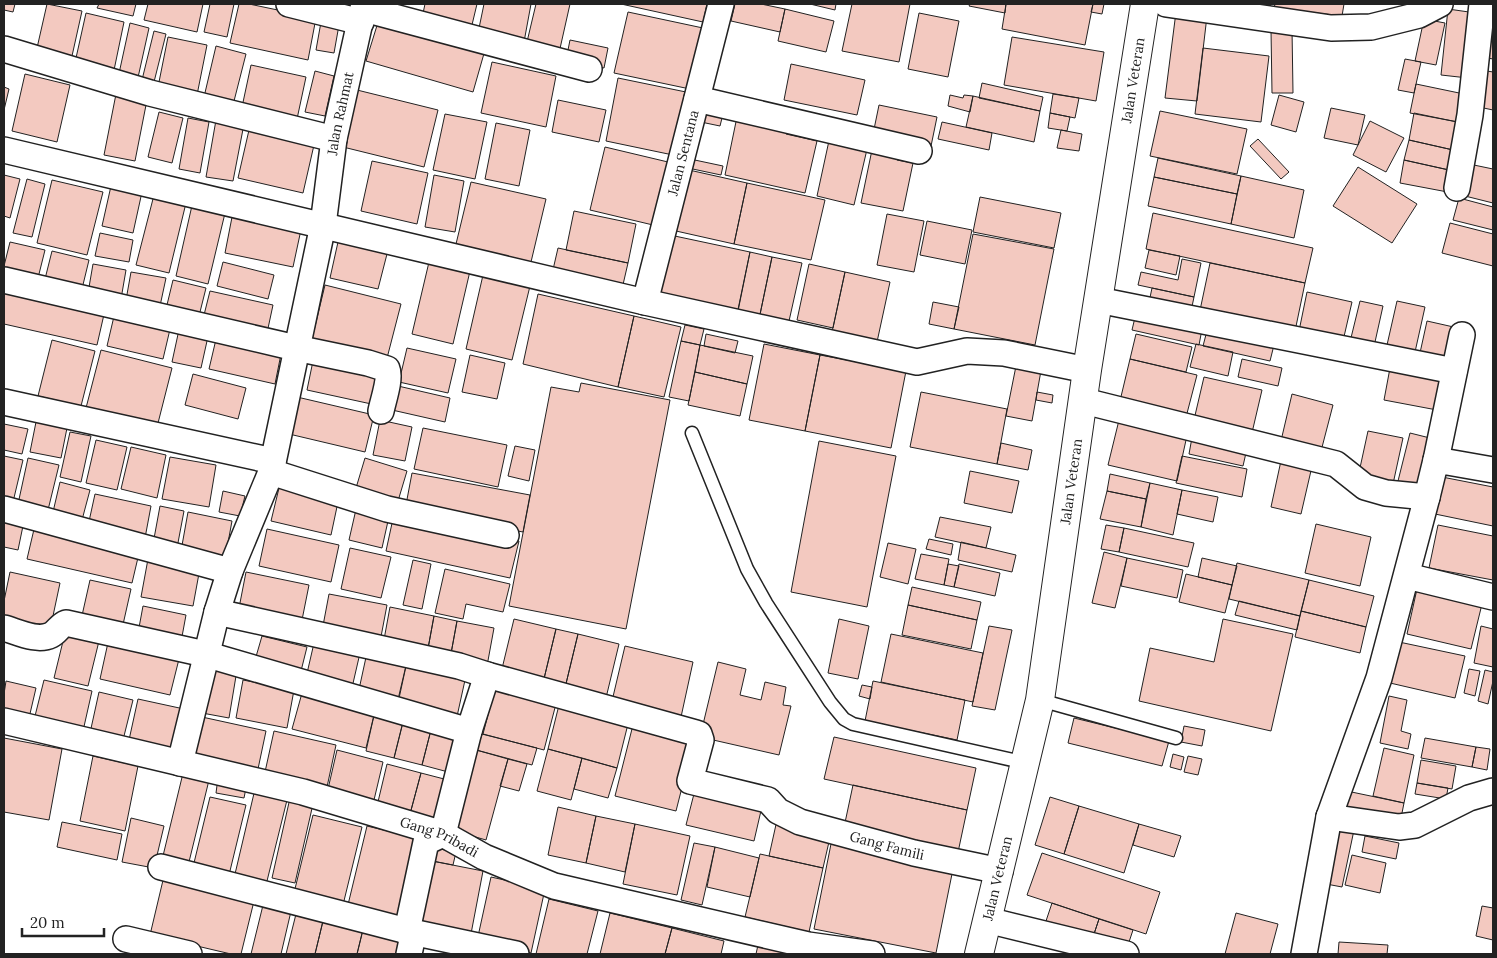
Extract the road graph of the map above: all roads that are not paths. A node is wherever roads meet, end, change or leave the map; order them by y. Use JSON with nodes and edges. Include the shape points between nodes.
{"nodes":[{"id":1,"x":290,"y":4,"type":"edge"},
{"id":2,"x":720,"y":4,"type":"edge"},
{"id":3,"x":1145,"y":4,"type":"edge"},
{"id":4,"x":1166,"y":4,"type":"edge"},
{"id":5,"x":1440,"y":4,"type":"edge"},
{"id":6,"x":1482,"y":4,"type":"edge"},
{"id":7,"x":363,"y":11,"type":"edge"},
{"id":8,"x":4,"y":49,"type":"edge"},
{"id":9,"x":589,"y":69,"type":"dead end"},
{"id":10,"x":697,"y":99,"type":"junction"},
{"id":11,"x":334,"y":139,"type":"junction"},
{"id":12,"x":4,"y":150,"type":"edge"},
{"id":13,"x":918,"y":151,"type":"dead end"},
{"id":14,"x":1457,"y":188,"type":"dead end"},
{"id":15,"x":323,"y":225,"type":"junction"},
{"id":16,"x":4,"y":280,"type":"edge"},
{"id":17,"x":1098,"y":300,"type":"junction"},
{"id":18,"x":645,"y":302,"type":"junction"},
{"id":19,"x":1462,"y":335,"type":"dead end"},
{"id":20,"x":296,"y":348,"type":"junction"},
{"id":21,"x":1087,"y":370,"type":"junction"},
{"id":22,"x":1454,"y":371,"type":"junction"},
{"id":23,"x":1084,"y":401,"type":"junction"},
{"id":24,"x":4,"y":402,"type":"edge"},
{"id":25,"x":381,"y":411,"type":"dead end"},
{"id":26,"x":692,"y":433,"type":"dead end"},
{"id":27,"x":1436,"y":460,"type":"junction"},
{"id":28,"x":272,"y":467,"type":"junction"},
{"id":29,"x":1493,"y":470,"type":"edge"},
{"id":30,"x":1427,"y":497,"type":"junction"},
{"id":31,"x":4,"y":509,"type":"edge"},
{"id":32,"x":506,"y":534,"type":"dead end"},
{"id":33,"x":230,"y":571,"type":"junction"},
{"id":34,"x":1407,"y":576,"type":"junction"},
{"id":35,"x":1493,"y":597,"type":"edge"},
{"id":36,"x":217,"y":612,"type":"junction"},
{"id":37,"x":4,"y":628,"type":"edge"},
{"id":38,"x":206,"y":654,"type":"junction"},
{"id":39,"x":487,"y":675,"type":"junction"},
{"id":40,"x":1040,"y":700,"type":"junction"},
{"id":41,"x":4,"y":721,"type":"edge"},
{"id":42,"x":469,"y":731,"type":"junction"},
{"id":43,"x":1176,"y":738,"type":"dead end"},
{"id":44,"x":180,"y":763,"type":"junction"},
{"id":45,"x":1026,"y":763,"type":"junction"},
{"id":46,"x":1493,"y":791,"type":"edge"},
{"id":47,"x":1329,"y":816,"type":"junction"},
{"id":48,"x":443,"y":834,"type":"junction"},
{"id":49,"x":161,"y":867,"type":"dead end"},
{"id":50,"x":1000,"y":871,"type":"junction"},
{"id":51,"x":987,"y":920,"type":"junction"},
{"id":52,"x":126,"y":940,"type":"dead end"},
{"id":53,"x":408,"y":943,"type":"edge"},
{"id":54,"x":807,"y":950,"type":"edge"},
{"id":55,"x":185,"y":954,"type":"edge"},
{"id":56,"x":516,"y":954,"type":"edge"},
{"id":57,"x":872,"y":954,"type":"edge"},
{"id":58,"x":979,"y":954,"type":"edge"},
{"id":59,"x":1126,"y":954,"type":"edge"},
{"id":60,"x":1304,"y":954,"type":"edge"}],
"edges":[{"from":1,"to":7,"type":"street"},
{"from":2,"to":10,"type":"street","name":"Jalan Sentana"},
{"from":3,"to":17,"type":"main road","name":"Jalan Veteran"},
{"from":4,"to":5,"type":"street","via":[[1331,28],[1371,27],[1419,15]]},
{"from":6,"to":14,"type":"street","via":[[1470,115]]},
{"from":7,"to":9,"type":"street"},
{"from":7,"to":11,"type":"street","name":"Jalan Rahmat"},
{"from":8,"to":11,"type":"street","via":[[150,93]]},
{"from":10,"to":13,"type":"street"},
{"from":10,"to":18,"type":"street","name":"Jalan Sentana"},
{"from":11,"to":15,"type":"street","name":"Jalan Rahmat"},
{"from":12,"to":15,"type":"street"},
{"from":15,"to":18,"type":"street"},
{"from":15,"to":20,"type":"street","name":"Jalan Rahmat"},
{"from":16,"to":20,"type":"street"},
{"from":17,"to":21,"type":"main road","name":"Jalan Veteran"},
{"from":17,"to":22,"type":"street"},
{"from":18,"to":21,"type":"street","via":[[917,362],[967,350],[1004,353]]},
{"from":19,"to":22,"type":"street"},
{"from":20,"to":25,"type":"street","via":[[387,369],[389,373]]},
{"from":20,"to":28,"type":"street","name":"Jalan Rahmat"},
{"from":21,"to":23,"type":"main road","name":"Jalan Veteran"},
{"from":22,"to":27,"type":"street"},
{"from":23,"to":30,"type":"street","via":[[1336,464],[1365,488]]},
{"from":23,"to":40,"type":"main road","name":"Jalan Veteran"},
{"from":24,"to":28,"type":"street"},
{"from":26,"to":45,"type":"lane","via":[[747,569],[766,603],[844,719],[853,724]]},
{"from":27,"to":29,"type":"street"},
{"from":27,"to":30,"type":"street"},
{"from":28,"to":32,"type":"street","via":[[387,509]]},
{"from":28,"to":33,"type":"street","name":"Jalan Rahmat"},
{"from":30,"to":34,"type":"street"},
{"from":31,"to":33,"type":"street"},
{"from":33,"to":36,"type":"street","name":"Jalan Rahmat"},
{"from":34,"to":35,"type":"street"},
{"from":34,"to":47,"type":"street","via":[[1379,678]]},
{"from":36,"to":38,"type":"street","name":"Jalan Rahmat"},
{"from":36,"to":39,"type":"street","via":[[421,656]]},
{"from":37,"to":38,"type":"street","via":[[34,637],[46,637],[66,623]]},
{"from":38,"to":42,"type":"street"},
{"from":38,"to":44,"type":"street","name":"Jalan Rahmat"},
{"from":39,"to":42,"type":"street"},
{"from":39,"to":50,"type":"street","name":"Gang Famili","via":[[699,734],[701,740],[690,781],[768,800],[778,811],[800,822],[914,853]]},
{"from":40,"to":43,"type":"lane"},
{"from":40,"to":45,"type":"main road","name":"Jalan Veteran"},
{"from":41,"to":44,"type":"street","name":"Gang Pribadi"},
{"from":42,"to":48,"type":"street"},
{"from":44,"to":48,"type":"street","name":"Gang Pribadi","via":[[303,792]]},
{"from":45,"to":50,"type":"main road","name":"Jalan Veteran"},
{"from":46,"to":47,"type":"street","via":[[1469,798],[1415,825],[1399,827]]},
{"from":47,"to":60,"type":"street"},
{"from":48,"to":53,"type":"street","via":[[426,842]]},
{"from":48,"to":54,"type":"street","name":"Gang Pribadi","via":[[484,857],[554,886]]},
{"from":49,"to":53,"type":"street"},
{"from":50,"to":51,"type":"main road","name":"Jalan Veteran"},
{"from":51,"to":58,"type":"main road","name":"Jalan Veteran"},
{"from":51,"to":59,"type":"street"},
{"from":52,"to":55,"type":"street"},
{"from":53,"to":56,"type":"street"},
{"from":54,"to":57,"type":"street","name":"Gang Pribadi"}]}
